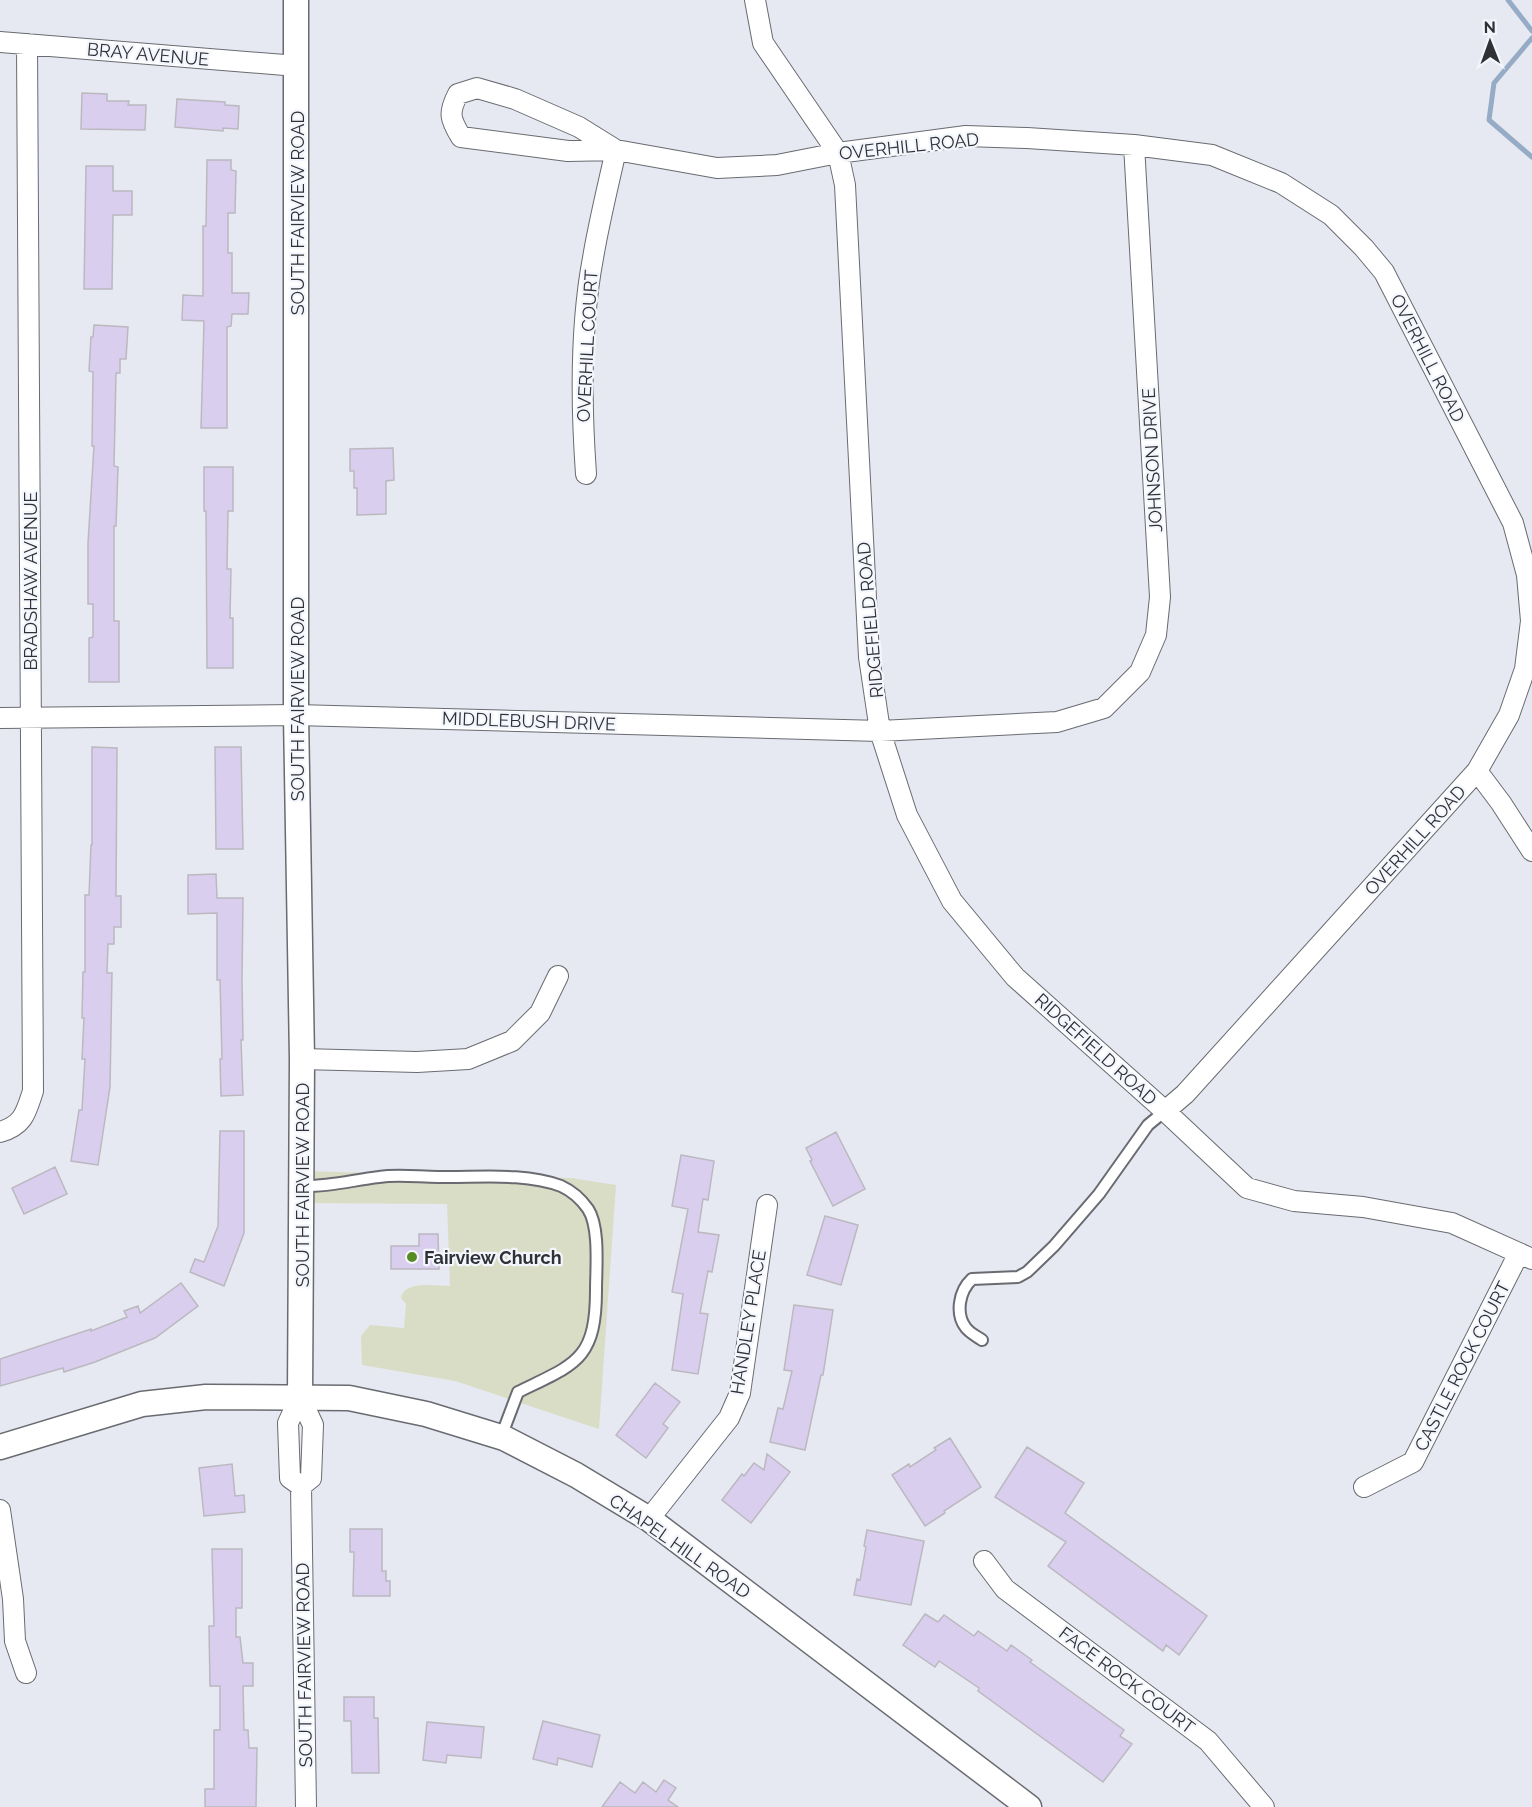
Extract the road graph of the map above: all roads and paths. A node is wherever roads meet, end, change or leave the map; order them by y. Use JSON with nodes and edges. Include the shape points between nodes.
{"nodes":[{"id":1,"x":296,"y":0,"type":"edge"},
{"id":2,"x":755,"y":0,"type":"edge"},
{"id":3,"x":0,"y":42,"type":"edge"},
{"id":4,"x":27,"y":44,"type":"junction"},
{"id":5,"x":297,"y":66,"type":"junction"},
{"id":6,"x":1134,"y":145,"type":"junction"},
{"id":7,"x":616,"y":150,"type":"junction"},
{"id":8,"x":838,"y":153,"type":"junction"},
{"id":9,"x":586,"y":474,"type":"dead end"},
{"id":10,"x":297,"y":715,"type":"junction"},
{"id":11,"x":0,"y":718,"type":"edge"},
{"id":12,"x":30,"y":718,"type":"junction"},
{"id":13,"x":1057,"y":722,"type":"joint"},
{"id":14,"x":880,"y":731,"type":"junction"},
{"id":15,"x":1477,"y":771,"type":"junction"},
{"id":16,"x":1532,"y":851,"type":"edge"},
{"id":17,"x":558,"y":976,"type":"dead end"},
{"id":18,"x":303,"y":1059,"type":"junction"},
{"id":19,"x":1165,"y":1110,"type":"junction"},
{"id":20,"x":0,"y":1132,"type":"edge"},
{"id":21,"x":302,"y":1186,"type":"junction"},
{"id":22,"x":767,"y":1205,"type":"dead end"},
{"id":23,"x":1526,"y":1256,"type":"edge"},
{"id":24,"x":982,"y":1340,"type":"dead end"},
{"id":25,"x":300,"y":1397,"type":"junction"},
{"id":26,"x":500,"y":1437,"type":"junction"},
{"id":27,"x":0,"y":1447,"type":"edge"},
{"id":28,"x":1364,"y":1487,"type":"dead end"},
{"id":29,"x":0,"y":1510,"type":"edge"},
{"id":30,"x":649,"y":1519,"type":"junction"},
{"id":31,"x":984,"y":1561,"type":"dead end"},
{"id":32,"x":26,"y":1673,"type":"dead end"},
{"id":33,"x":306,"y":1807,"type":"edge"},
{"id":34,"x":1029,"y":1807,"type":"edge"},
{"id":35,"x":1264,"y":1807,"type":"edge"}],
"edges":[{"from":1,"to":5,"type":"street","name":"SOUTH FAIRVIEW ROAD"},
{"from":2,"to":8,"type":"street","name":"RIDGEFIELD ROAD","via":[[763,43]]},
{"from":3,"to":4,"type":"street","name":"BRAY AVENUE"},
{"from":4,"to":5,"type":"street","name":"BRAY AVENUE"},
{"from":4,"to":12,"type":"street","name":"BRADSHAW AVENUE"},
{"from":5,"to":10,"type":"street","name":"SOUTH FAIRVIEW ROAD"},
{"from":6,"to":8,"type":"street","name":"OVERHILL ROAD","via":[[966,136]]},
{"from":6,"to":13,"type":"street","name":"JOHNSON DRIVE","via":[[1160,597],[1156,635],[1140,672],[1104,708]]},
{"from":6,"to":15,"type":"street","name":"OVERHILL ROAD","via":[[1212,155],[1281,183],[1331,215],[1384,272],[1513,523],[1527,575],[1531,621],[1525,669],[1509,715]]},
{"from":7,"to":7,"type":"street","name":"OVERHILL ROAD","via":[[579,127],[477,87],[458,94],[451,107],[452,122],[461,137],[568,151]]},
{"from":7,"to":8,"type":"street","name":"OVERHILL ROAD","via":[[717,168],[777,165]]},
{"from":7,"to":9,"type":"street","name":"OVERHILL COURT","via":[[592,259],[585,327]]},
{"from":8,"to":14,"type":"street","name":"RIDGEFIELD ROAD","via":[[846,197],[869,657]]},
{"from":10,"to":12,"type":"street","name":"MIDDLEBUSH DRIVE"},
{"from":10,"to":14,"type":"street","name":"MIDDLEBUSH DRIVE"},
{"from":10,"to":18,"type":"street","name":"SOUTH FAIRVIEW ROAD"},
{"from":11,"to":12,"type":"street","name":"MIDDLEBUSH DRIVE"},
{"from":12,"to":20,"type":"street","name":"BRADSHAW AVENUE","via":[[33,1091],[25,1116]]},
{"from":13,"to":14,"type":"street","name":"MIDDLEBUSH DRIVE"},
{"from":14,"to":19,"type":"street","name":"RIDGEFIELD ROAD","via":[[907,815],[952,901],[1015,977]]},
{"from":15,"to":16,"type":"street"},
{"from":15,"to":19,"type":"street","name":"OVERHILL ROAD","via":[[1185,1094]]},
{"from":17,"to":18,"type":"street","via":[[540,1013],[512,1041],[468,1059]]},
{"from":18,"to":21,"type":"street","name":"SOUTH FAIRVIEW ROAD"},
{"from":19,"to":23,"type":"street","name":"RIDGEFIELD ROAD","via":[[1247,1188],[1294,1202],[1363,1207],[1452,1223]]},
{"from":19,"to":24,"type":"lane","via":[[1148,1125],[1099,1194],[1027,1272],[1018,1277],[972,1279],[963,1287],[962,1321],[968,1331]]},
{"from":21,"to":25,"type":"street","name":"SOUTH FAIRVIEW ROAD"},
{"from":21,"to":26,"type":"lane","via":[[380,1176],[527,1178],[576,1194],[590,1211],[596,1267],[591,1340],[573,1364],[518,1392]]},
{"from":22,"to":30,"type":"street","name":"HANDLEY PLACE","via":[[740,1393],[729,1418]]},
{"from":23,"to":28,"type":"street","name":"CASTLE ROCK COURT","via":[[1413,1462]]},
{"from":25,"to":26,"type":"street","name":"CHAPEL HILL ROAD","via":[[360,1401],[426,1414]]},
{"from":25,"to":27,"type":"street","name":"CHAPEL HILL ROAD","via":[[206,1396],[142,1404]]},
{"from":25,"to":33,"type":"street","name":"SOUTH FAIRVIEW ROAD","via":[[313,1425],[311,1478],[301,1486]]},
{"from":26,"to":30,"type":"street","name":"CHAPEL HILL ROAD","via":[[576,1475]]},
{"from":29,"to":32,"type":"street","via":[[15,1641]]},
{"from":30,"to":34,"type":"street","name":"CHAPEL HILL ROAD"},
{"from":31,"to":35,"type":"street","name":"FACE ROCK COURT","via":[[1005,1589],[1208,1741]]}]}
